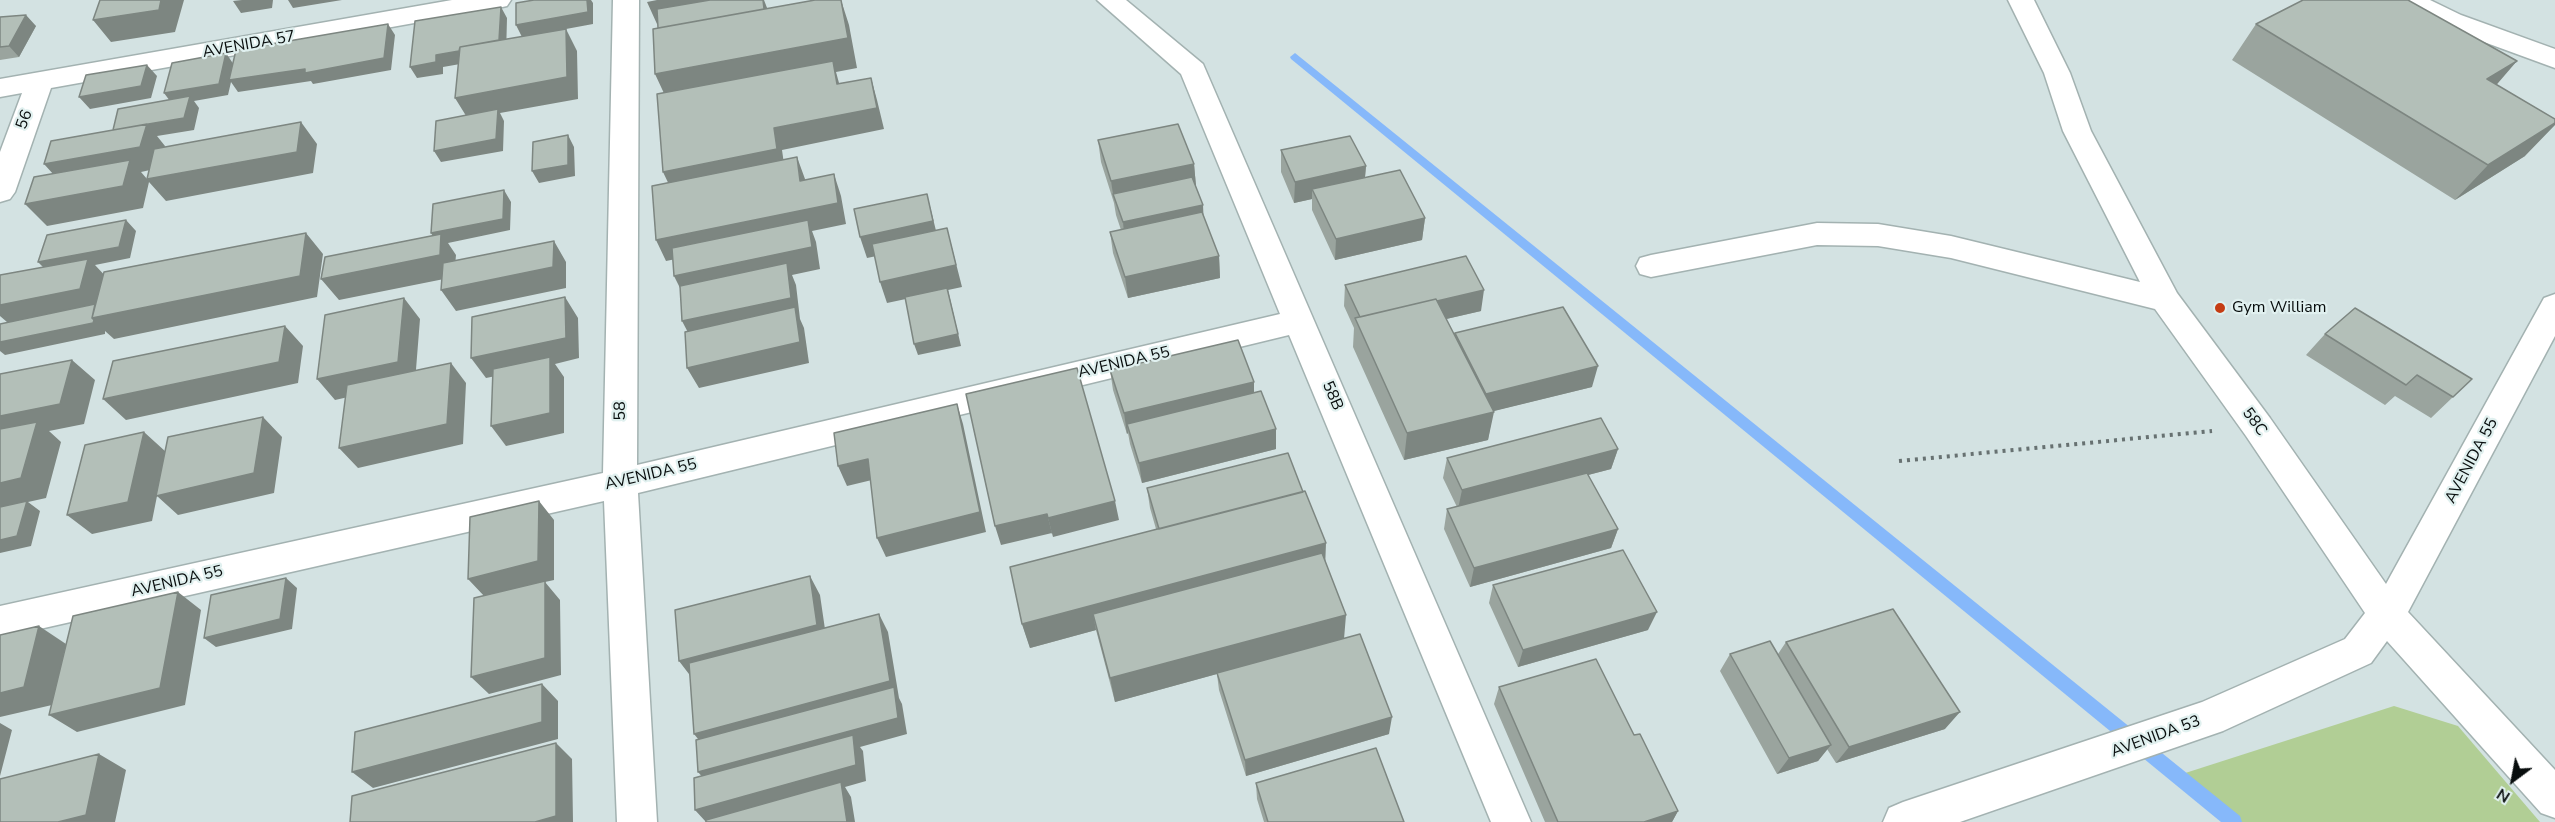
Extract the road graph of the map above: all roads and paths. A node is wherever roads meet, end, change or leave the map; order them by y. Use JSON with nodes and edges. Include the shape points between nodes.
{"nodes":[{"id":1,"x":498,"y":0,"type":"edge"},
{"id":2,"x":626,"y":0,"type":"edge"},
{"id":3,"x":1110,"y":0,"type":"edge"},
{"id":4,"x":2021,"y":0,"type":"edge"},
{"id":5,"x":2409,"y":0,"type":"edge"},
{"id":6,"x":2555,"y":59,"type":"edge"},
{"id":7,"x":39,"y":83,"type":"junction"},
{"id":8,"x":0,"y":88,"type":"edge"},
{"id":9,"x":0,"y":192,"type":"edge"},
{"id":10,"x":1651,"y":266,"type":"dead end"},
{"id":11,"x":2165,"y":300,"type":"junction"},
{"id":12,"x":2555,"y":306,"type":"edge"},
{"id":13,"x":1300,"y":321,"type":"junction"},
{"id":14,"x":2258,"y":427,"type":"junction"},
{"id":15,"x":1899,"y":461,"type":"dead end"},
{"id":16,"x":620,"y":483,"type":"junction"},
{"id":17,"x":2387,"y":615,"type":"junction"},
{"id":18,"x":0,"y":622,"type":"edge"},
{"id":19,"x":2555,"y":799,"type":"edge"},
{"id":20,"x":637,"y":822,"type":"edge"},
{"id":21,"x":1511,"y":822,"type":"edge"},
{"id":22,"x":1903,"y":822,"type":"edge"}],
"edges":[{"from":1,"to":7,"type":"street","name":"AVENIDA 57"},
{"from":2,"to":16,"type":"street","name":"58"},
{"from":3,"to":13,"type":"street","name":"58B","via":[[1193,70]]},
{"from":4,"to":11,"type":"street","name":"58C","via":[[2057,73],[2077,131]]},
{"from":5,"to":6,"type":"street","via":[[2452,21]]},
{"from":7,"to":8,"type":"street","name":"AVENIDA 57"},
{"from":7,"to":9,"type":"street","name":"56"},
{"from":10,"to":11,"type":"street","via":[[1817,234],[1878,235],[1951,247]]},
{"from":11,"to":14,"type":"street","name":"58C"},
{"from":12,"to":17,"type":"street","name":"AVENIDA 55"},
{"from":13,"to":16,"type":"street","name":"AVENIDA 55"},
{"from":13,"to":21,"type":"street","name":"58B"},
{"from":14,"to":15,"type":"path"},
{"from":14,"to":17,"type":"street","name":"58C"},
{"from":16,"to":18,"type":"street","name":"AVENIDA 55"},
{"from":16,"to":20,"type":"street","name":"58"},
{"from":17,"to":19,"type":"street","name":"58C"},
{"from":17,"to":22,"type":"street","name":"AVENIDA 53","via":[[2358,651],[2209,718]]}]}
